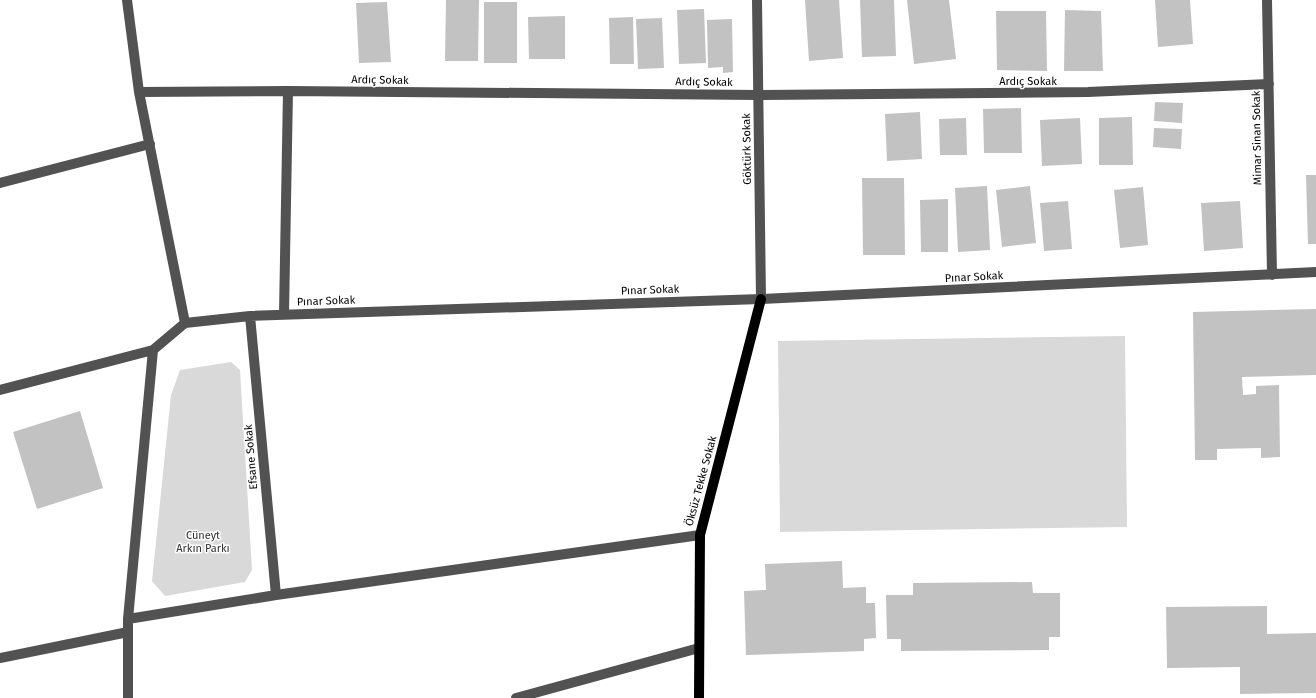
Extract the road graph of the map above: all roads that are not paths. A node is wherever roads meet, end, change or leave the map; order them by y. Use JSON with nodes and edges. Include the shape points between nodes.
{"nodes":[{"id":1,"x":127,"y":0,"type":"edge"},
{"id":2,"x":757,"y":0,"type":"edge"},
{"id":3,"x":1267,"y":0,"type":"edge"},
{"id":4,"x":1269,"y":84,"type":"junction"},
{"id":5,"x":288,"y":91,"type":"junction"},
{"id":6,"x":139,"y":92,"type":"junction"},
{"id":7,"x":758,"y":95,"type":"junction"},
{"id":8,"x":150,"y":144,"type":"junction"},
{"id":9,"x":0,"y":183,"type":"edge"},
{"id":10,"x":1316,"y":272,"type":"edge"},
{"id":11,"x":1272,"y":275,"type":"junction"},
{"id":12,"x":761,"y":299,"type":"junction"},
{"id":13,"x":284,"y":314,"type":"junction"},
{"id":14,"x":250,"y":316,"type":"junction"},
{"id":15,"x":185,"y":323,"type":"junction"},
{"id":16,"x":153,"y":350,"type":"junction"},
{"id":17,"x":0,"y":390,"type":"edge"},
{"id":18,"x":700,"y":535,"type":"junction"},
{"id":19,"x":276,"y":595,"type":"junction"},
{"id":20,"x":128,"y":619,"type":"junction"},
{"id":21,"x":128,"y":632,"type":"junction"},
{"id":22,"x":699,"y":648,"type":"junction"},
{"id":23,"x":0,"y":658,"type":"edge"},
{"id":24,"x":128,"y":698,"type":"edge"},
{"id":25,"x":516,"y":698,"type":"edge"},
{"id":26,"x":699,"y":698,"type":"edge"}],
"edges":[{"from":1,"to":6,"type":"street"},
{"from":2,"to":7,"type":"street","name":"Göktürk Sokak"},
{"from":3,"to":4,"type":"street","name":"Mimar Sinan Sokak"},
{"from":4,"to":7,"type":"street","name":"Ardıç Sokak","via":[[1088,92]]},
{"from":4,"to":11,"type":"street","name":"Mimar Sinan Sokak"},
{"from":5,"to":6,"type":"street","name":"Ardıç Sokak"},
{"from":5,"to":7,"type":"street","name":"Ardıç Sokak"},
{"from":5,"to":13,"type":"street"},
{"from":6,"to":8,"type":"street"},
{"from":7,"to":12,"type":"street","name":"Göktürk Sokak"},
{"from":8,"to":9,"type":"street"},
{"from":8,"to":15,"type":"street"},
{"from":10,"to":11,"type":"street","name":"Pınar Sokak"},
{"from":11,"to":12,"type":"street","name":"Pınar Sokak"},
{"from":12,"to":13,"type":"street","name":"Pınar Sokak"},
{"from":12,"to":18,"type":"main road","name":"Öksüz Tekke Sokak"},
{"from":13,"to":14,"type":"street","name":"Pınar Sokak"},
{"from":14,"to":15,"type":"street","name":"Pınar Sokak"},
{"from":14,"to":19,"type":"street","name":"Efsane Sokak"},
{"from":15,"to":16,"type":"street"},
{"from":16,"to":17,"type":"street"},
{"from":16,"to":20,"type":"street"},
{"from":18,"to":19,"type":"street"},
{"from":18,"to":22,"type":"main road","name":"Öksüz Tekke Sokak"},
{"from":19,"to":20,"type":"street"},
{"from":20,"to":21,"type":"street"},
{"from":21,"to":23,"type":"street"},
{"from":21,"to":24,"type":"street"},
{"from":22,"to":25,"type":"street"},
{"from":22,"to":26,"type":"main road","name":"Öksüz Tekke Sokak"}]}
